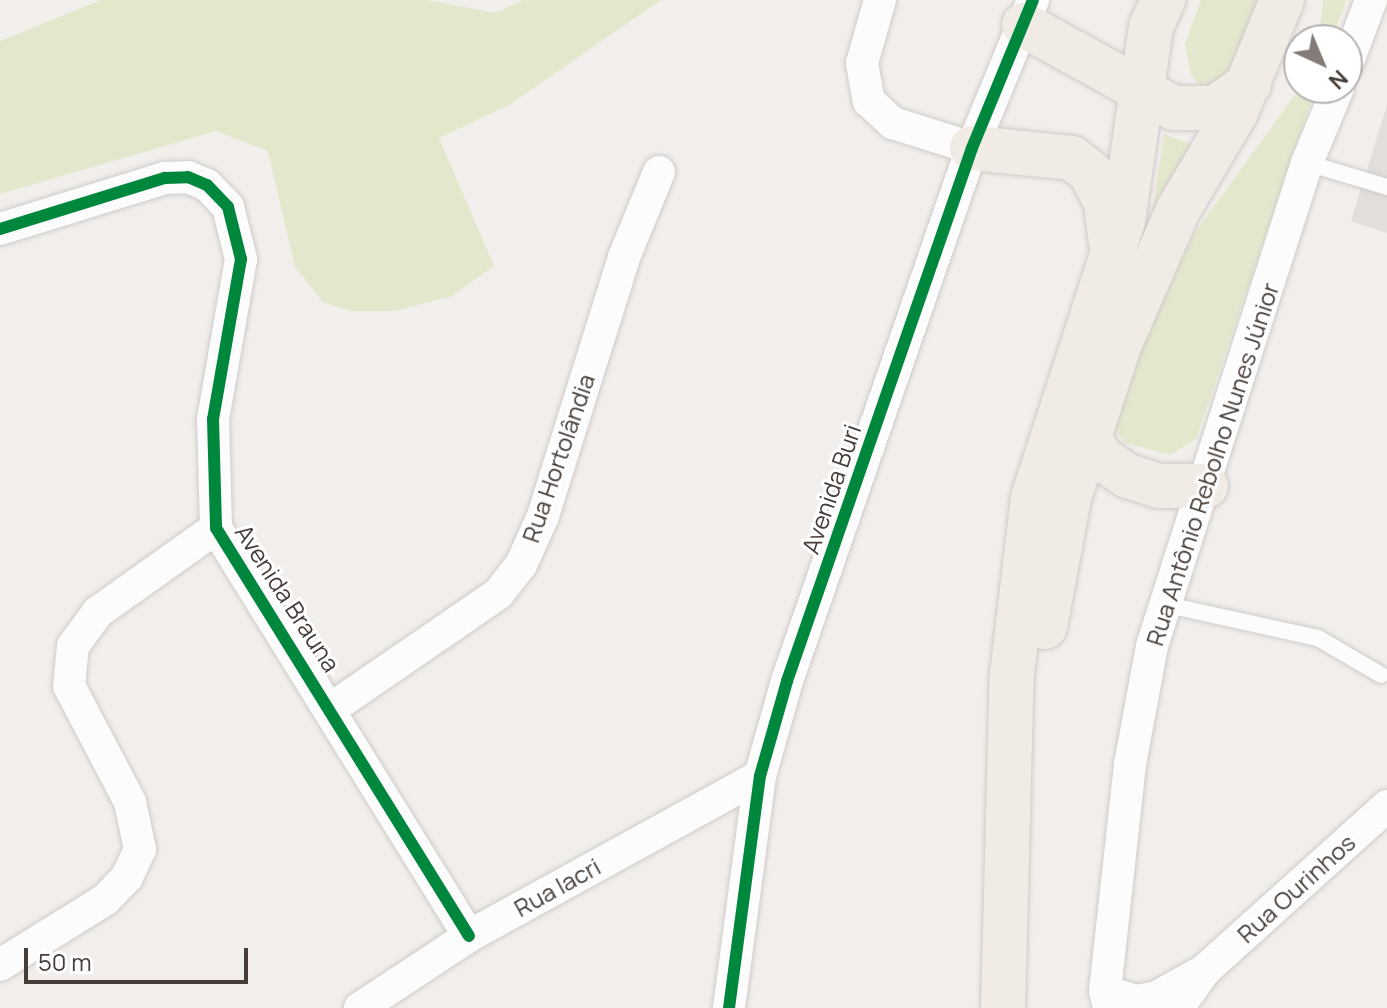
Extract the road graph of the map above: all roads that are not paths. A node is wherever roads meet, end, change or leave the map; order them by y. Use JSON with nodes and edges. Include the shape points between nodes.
{"nodes":[{"id":1,"x":880,"y":0,"type":"edge"},
{"id":2,"x":1282,"y":0,"type":"edge"},
{"id":3,"x":1371,"y":0,"type":"edge"},
{"id":4,"x":1028,"y":12,"type":"edge"},
{"id":5,"x":1157,"y":14,"type":"edge"},
{"id":6,"x":1362,"y":24,"type":"edge"},
{"id":7,"x":1091,"y":56,"type":"junction"},
{"id":8,"x":1141,"y":84,"type":"junction"},
{"id":9,"x":1249,"y":84,"type":"junction"},
{"id":10,"x":1331,"y":104,"type":"edge"},
{"id":11,"x":972,"y":148,"type":"junction"},
{"id":12,"x":1307,"y":163,"type":"junction"},
{"id":13,"x":659,"y":172,"type":"dead end"},
{"id":14,"x":1387,"y":187,"type":"edge"},
{"id":15,"x":0,"y":229,"type":"edge"},
{"id":16,"x":1113,"y":255,"type":"junction"},
{"id":17,"x":1088,"y":435,"type":"junction"},
{"id":18,"x":1206,"y":486,"type":"junction"},
{"id":19,"x":216,"y":528,"type":"junction"},
{"id":20,"x":1163,"y":604,"type":"junction"},
{"id":21,"x":1381,"y":675,"type":"dead end"},
{"id":22,"x":332,"y":708,"type":"junction"},
{"id":23,"x":1009,"y":773,"type":"junction"},
{"id":24,"x":760,"y":776,"type":"junction"},
{"id":25,"x":1387,"y":806,"type":"edge"},
{"id":26,"x":469,"y":936,"type":"junction"},
{"id":27,"x":0,"y":965,"type":"edge"},
{"id":28,"x":1205,"y":970,"type":"junction"},
{"id":29,"x":1107,"y":1000,"type":"edge"},
{"id":30,"x":360,"y":1008,"type":"edge"},
{"id":31,"x":729,"y":1008,"type":"edge"},
{"id":32,"x":1003,"y":1008,"type":"edge"},
{"id":33,"x":1178,"y":1008,"type":"edge"}],
"edges":[{"from":1,"to":11,"type":"street","via":[[862,63],[869,101],[893,123]]},
{"from":2,"to":9,"type":"main road"},
{"from":3,"to":6,"type":"street"},
{"from":4,"to":7,"type":"main road"},
{"from":4,"to":11,"type":"street","name":"Avenida Buri"},
{"from":5,"to":7,"type":"main road"},
{"from":5,"to":8,"type":"main road"},
{"from":7,"to":8,"type":"main road"},
{"from":8,"to":9,"type":"main road","via":[[1156,99],[1194,111],[1224,104]]},
{"from":8,"to":16,"type":"main road"},
{"from":9,"to":17,"type":"main road","via":[[1147,276]]},
{"from":10,"to":12,"type":"street","name":"Rua Antônio Rebolho Nunes Júnior"},
{"from":11,"to":16,"type":"main road","via":[[1047,151],[1082,166],[1106,203]]},
{"from":11,"to":24,"type":"street","name":"Avenida Buri"},
{"from":12,"to":14,"type":"lane"},
{"from":12,"to":18,"type":"street","name":"Rua Antônio Rebolho Nunes Júnior"},
{"from":13,"to":22,"type":"street","name":"Rua Hortolândia","via":[[624,257],[543,516],[521,565],[498,594]]},
{"from":15,"to":19,"type":"street","name":"Avenida Brauna","via":[[165,178],[188,177],[207,185],[228,207],[241,259],[213,419]]},
{"from":16,"to":23,"type":"main road","via":[[1033,498],[1012,674]]},
{"from":17,"to":18,"type":"main road","via":[[1101,458],[1128,476],[1159,486]]},
{"from":17,"to":23,"type":"main road"},
{"from":18,"to":20,"type":"street","name":"Rua Antônio Rebolho Nunes Júnior"},
{"from":19,"to":22,"type":"street","name":"Avenida Brauna"},
{"from":19,"to":27,"type":"street","via":[[98,612],[73,646],[69,686],[130,802],[140,849],[127,877],[105,900]]},
{"from":20,"to":21,"type":"lane","via":[[1318,638]]},
{"from":20,"to":29,"type":"street","name":"Rua Antônio Rebolho Nunes Júnior","via":[[1130,764]]},
{"from":22,"to":26,"type":"street","name":"Avenida Brauna"},
{"from":23,"to":32,"type":"main road"},
{"from":24,"to":26,"type":"street","name":"Rua Iacri"},
{"from":24,"to":31,"type":"street","name":"Avenida Buri"},
{"from":25,"to":28,"type":"street","name":"Rua Ourinhos"},
{"from":26,"to":30,"type":"street","name":"Rua Iacri"},
{"from":28,"to":29,"type":"street","name":"Rua Ourinhos","via":[[1155,998]]},
{"from":28,"to":33,"type":"street","name":"Rua Ourinhos"}]}
